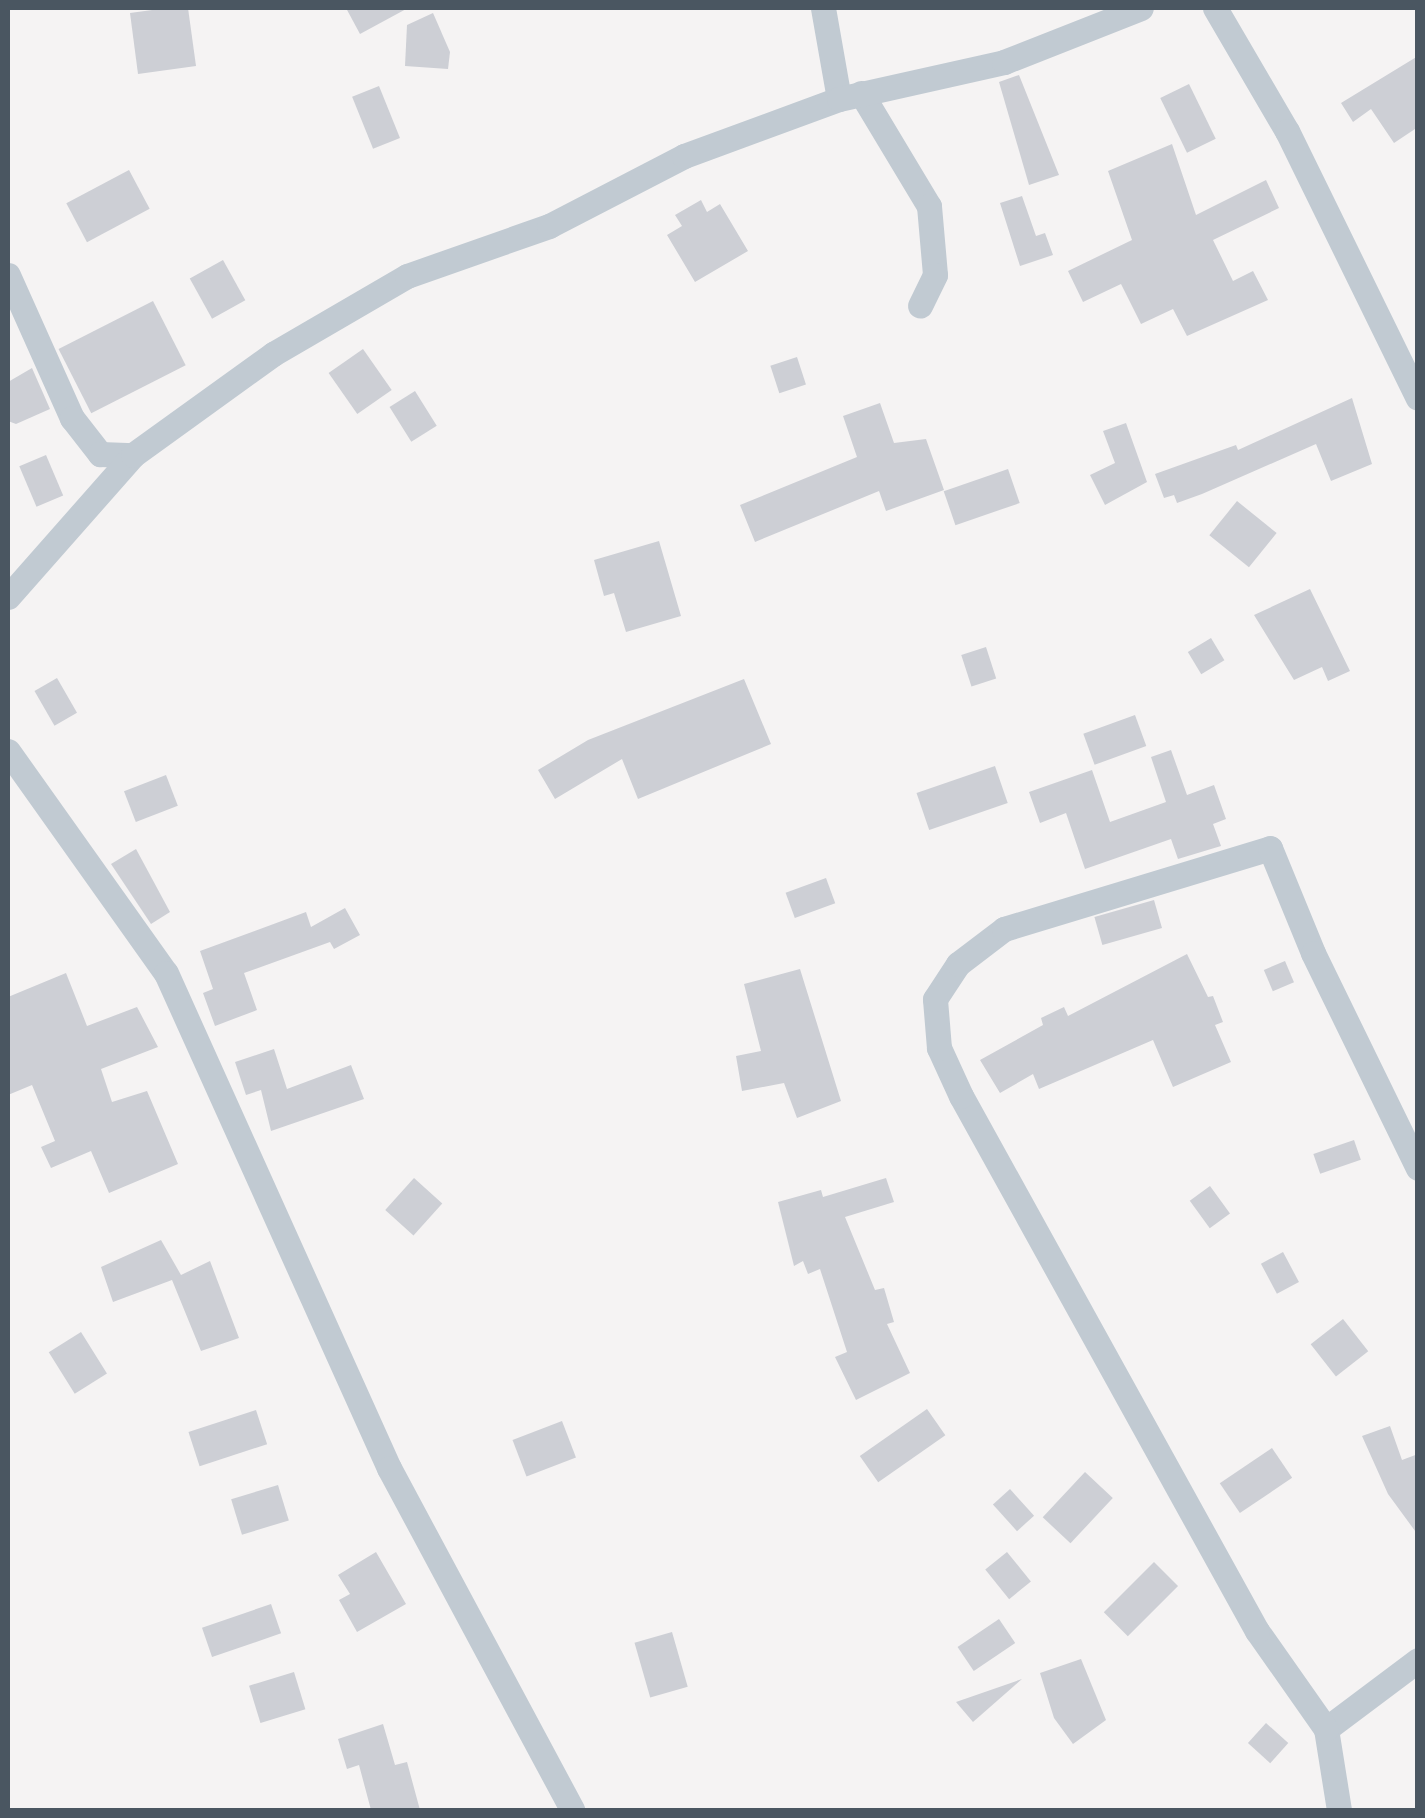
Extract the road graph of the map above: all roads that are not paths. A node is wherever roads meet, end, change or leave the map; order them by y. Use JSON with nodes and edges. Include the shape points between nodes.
{"nodes":[{"id":1,"x":823,"y":8,"type":"edge"},
{"id":2,"x":1142,"y":8,"type":"edge"},
{"id":3,"x":1215,"y":8,"type":"edge"},
{"id":4,"x":850,"y":96,"type":"junction"},
{"id":5,"x":8,"y":276,"type":"edge"},
{"id":6,"x":920,"y":306,"type":"dead end"},
{"id":7,"x":1418,"y":398,"type":"edge"},
{"id":8,"x":133,"y":454,"type":"junction"},
{"id":9,"x":8,"y":597,"type":"edge"},
{"id":10,"x":8,"y":751,"type":"edge"},
{"id":11,"x":1418,"y":1168,"type":"edge"},
{"id":12,"x":1418,"y":1660,"type":"edge"},
{"id":13,"x":1326,"y":1729,"type":"junction"},
{"id":14,"x":572,"y":1810,"type":"edge"},
{"id":15,"x":1339,"y":1810,"type":"edge"}],
"edges":[{"from":1,"to":4,"type":"street"},
{"from":2,"to":4,"type":"street","via":[[1004,62]]},
{"from":3,"to":7,"type":"street","via":[[1288,130]]},
{"from":4,"to":6,"type":"street","via":[[929,206],[935,275]]},
{"from":4,"to":8,"type":"street","via":[[684,156],[549,226],[407,276],[273,354]]},
{"from":5,"to":8,"type":"street","via":[[72,418],[100,454]]},
{"from":8,"to":9,"type":"street"},
{"from":10,"to":14,"type":"street","via":[[166,973],[389,1468]]},
{"from":11,"to":13,"type":"street","via":[[1313,953],[1270,848],[1004,930],[958,964],[935,1000],[940,1048],[960,1096],[1257,1631]]},
{"from":12,"to":13,"type":"street"},
{"from":13,"to":15,"type":"street"}]}
